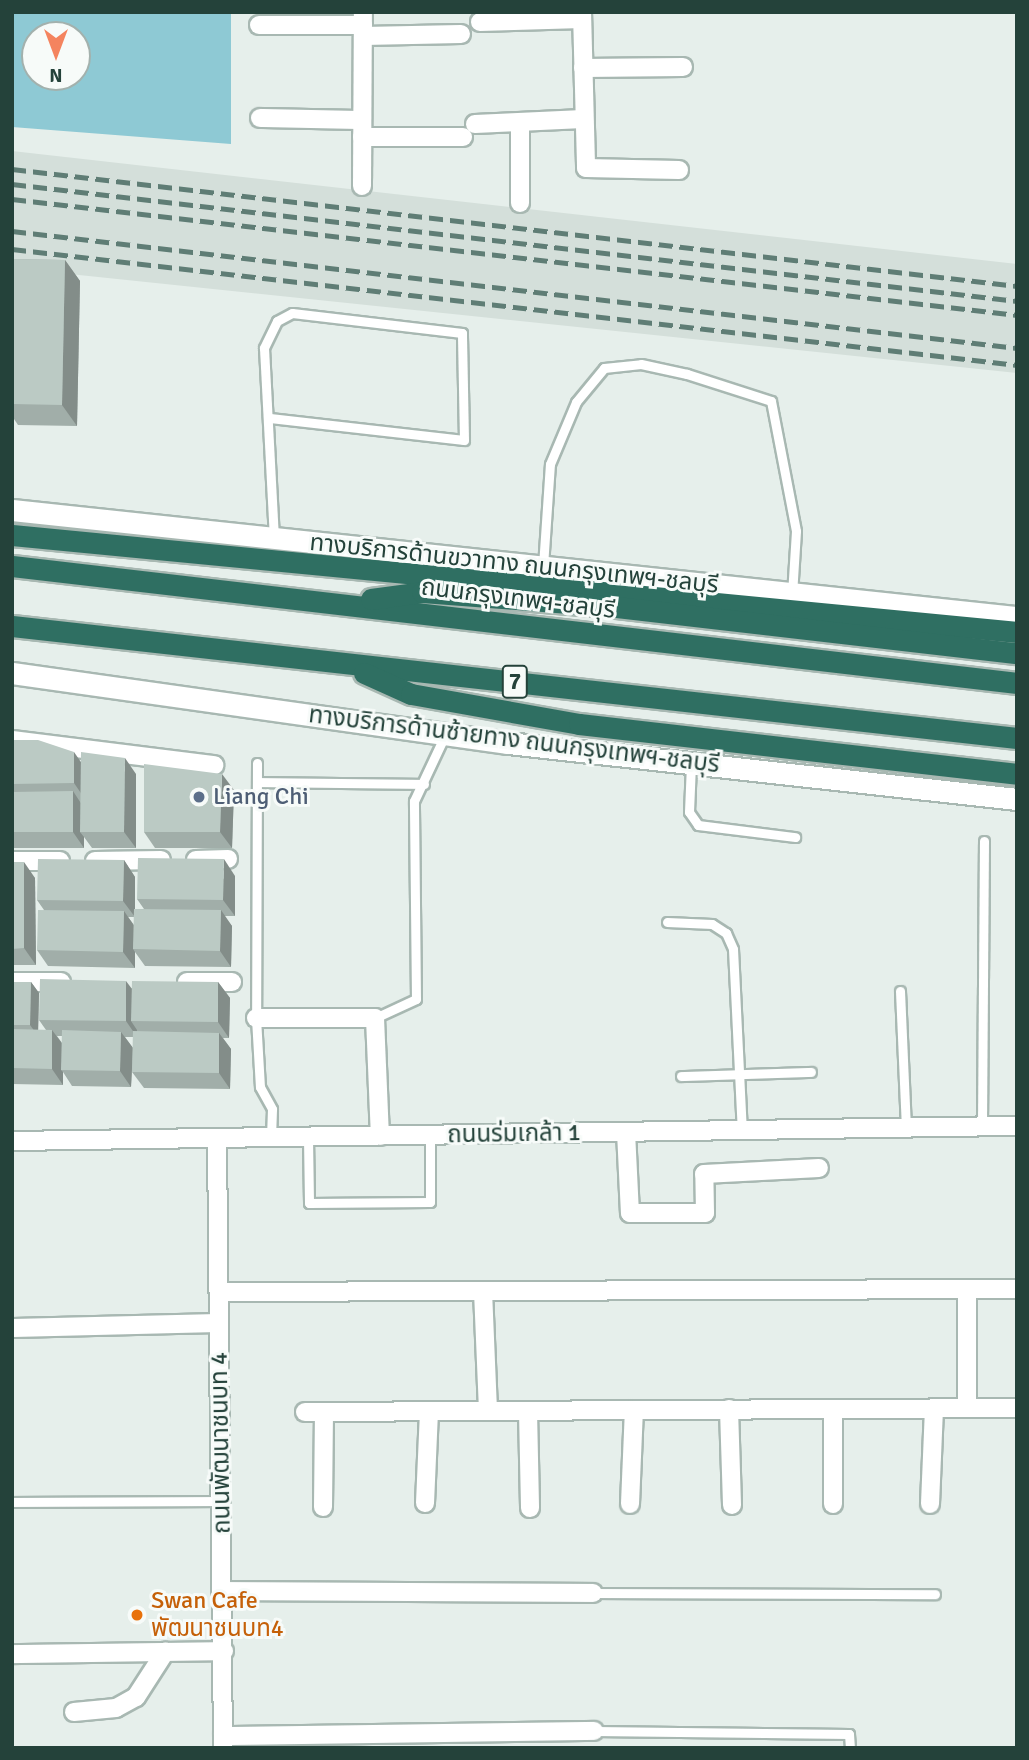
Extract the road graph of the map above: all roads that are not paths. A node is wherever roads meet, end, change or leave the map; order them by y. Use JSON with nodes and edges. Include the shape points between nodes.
{"nodes":[{"id":1,"x":582,"y":16,"type":"edge"},
{"id":2,"x":480,"y":22,"type":"dead end"},
{"id":3,"x":363,"y":24,"type":"edge"},
{"id":4,"x":259,"y":25,"type":"dead end"},
{"id":5,"x":461,"y":34,"type":"dead end"},
{"id":6,"x":583,"y":68,"type":"junction"},
{"id":7,"x":683,"y":68,"type":"dead end"},
{"id":8,"x":260,"y":118,"type":"dead end"},
{"id":9,"x":583,"y":119,"type":"junction"},
{"id":10,"x":520,"y":122,"type":"junction"},
{"id":11,"x":362,"y":129,"type":"junction"},
{"id":12,"x":679,"y":170,"type":"dead end"},
{"id":13,"x":362,"y":186,"type":"dead end"},
{"id":14,"x":520,"y":203,"type":"dead end"},
{"id":15,"x":270,"y":418,"type":"junction"},
{"id":16,"x":12,"y":510,"type":"edge"},
{"id":17,"x":12,"y":535,"type":"edge"},
{"id":18,"x":274,"y":539,"type":"junction"},
{"id":19,"x":12,"y":566,"type":"edge"},
{"id":20,"x":543,"y":568,"type":"junction"},
{"id":21,"x":792,"y":594,"type":"junction"},
{"id":22,"x":341,"y":602,"type":"junction"},
{"id":23,"x":1017,"y":617,"type":"edge"},
{"id":24,"x":12,"y":626,"type":"edge"},
{"id":25,"x":1017,"y":632,"type":"edge"},
{"id":26,"x":1017,"y":653,"type":"edge"},
{"id":27,"x":345,"y":665,"type":"junction"},
{"id":28,"x":12,"y":673,"type":"edge"},
{"id":29,"x":1017,"y":683,"type":"edge"},
{"id":30,"x":445,"y":734,"type":"junction"},
{"id":31,"x":1017,"y":738,"type":"edge"},
{"id":32,"x":12,"y":740,"type":"edge"},
{"id":33,"x":257,"y":763,"type":"dead end"},
{"id":34,"x":691,"y":763,"type":"junction"},
{"id":35,"x":214,"y":765,"type":"dead end"},
{"id":36,"x":1017,"y":774,"type":"edge"},
{"id":37,"x":257,"y":782,"type":"junction"},
{"id":38,"x":424,"y":784,"type":"junction"},
{"id":39,"x":1017,"y":799,"type":"edge"},
{"id":40,"x":795,"y":837,"type":"dead end"},
{"id":41,"x":984,"y":841,"type":"dead end"},
{"id":42,"x":228,"y":859,"type":"dead end"},
{"id":43,"x":12,"y":861,"type":"edge"},
{"id":44,"x":667,"y":922,"type":"dead end"},
{"id":45,"x":12,"y":982,"type":"edge"},
{"id":46,"x":81,"y":982,"type":"edge"},
{"id":47,"x":164,"y":982,"type":"edge"},
{"id":48,"x":232,"y":982,"type":"dead end"},
{"id":49,"x":900,"y":991,"type":"dead end"},
{"id":50,"x":256,"y":1018,"type":"junction"},
{"id":51,"x":375,"y":1018,"type":"junction"},
{"id":52,"x":811,"y":1072,"type":"dead end"},
{"id":53,"x":741,"y":1074,"type":"junction"},
{"id":54,"x":681,"y":1076,"type":"dead end"},
{"id":55,"x":982,"y":1126,"type":"junction"},
{"id":56,"x":1017,"y":1126,"type":"edge"},
{"id":57,"x":906,"y":1128,"type":"junction"},
{"id":58,"x":742,"y":1130,"type":"junction"},
{"id":59,"x":626,"y":1132,"type":"junction"},
{"id":60,"x":430,"y":1135,"type":"junction"},
{"id":61,"x":380,"y":1136,"type":"junction"},
{"id":62,"x":271,"y":1137,"type":"junction"},
{"id":63,"x":217,"y":1138,"type":"junction"},
{"id":64,"x":308,"y":1138,"type":"junction"},
{"id":65,"x":12,"y":1141,"type":"edge"},
{"id":66,"x":819,"y":1168,"type":"dead end"},
{"id":67,"x":967,"y":1289,"type":"junction"},
{"id":68,"x":1017,"y":1289,"type":"edge"},
{"id":69,"x":483,"y":1291,"type":"junction"},
{"id":70,"x":219,"y":1292,"type":"junction"},
{"id":71,"x":219,"y":1322,"type":"junction"},
{"id":72,"x":12,"y":1328,"type":"edge"},
{"id":73,"x":934,"y":1408,"type":"junction"},
{"id":74,"x":967,"y":1408,"type":"junction"},
{"id":75,"x":1017,"y":1408,"type":"edge"},
{"id":76,"x":729,"y":1409,"type":"junction"},
{"id":77,"x":833,"y":1409,"type":"junction"},
{"id":78,"x":488,"y":1410,"type":"junction"},
{"id":79,"x":528,"y":1410,"type":"junction"},
{"id":80,"x":634,"y":1410,"type":"junction"},
{"id":81,"x":429,"y":1411,"type":"junction"},
{"id":82,"x":305,"y":1412,"type":"dead end"},
{"id":83,"x":324,"y":1412,"type":"junction"},
{"id":84,"x":222,"y":1500,"type":"junction"},
{"id":85,"x":12,"y":1502,"type":"edge"},
{"id":86,"x":425,"y":1503,"type":"dead end"},
{"id":87,"x":630,"y":1504,"type":"dead end"},
{"id":88,"x":833,"y":1504,"type":"dead end"},
{"id":89,"x":930,"y":1504,"type":"dead end"},
{"id":90,"x":732,"y":1505,"type":"dead end"},
{"id":91,"x":323,"y":1507,"type":"dead end"},
{"id":92,"x":530,"y":1508,"type":"dead end"},
{"id":93,"x":223,"y":1591,"type":"junction"},
{"id":94,"x":593,"y":1593,"type":"joint"},
{"id":95,"x":935,"y":1594,"type":"dead end"},
{"id":96,"x":224,"y":1651,"type":"junction"},
{"id":97,"x":165,"y":1652,"type":"junction"},
{"id":98,"x":12,"y":1654,"type":"edge"},
{"id":99,"x":74,"y":1712,"type":"dead end"},
{"id":100,"x":594,"y":1731,"type":"joint"},
{"id":101,"x":223,"y":1742,"type":"edge"},
{"id":102,"x":850,"y":1748,"type":"edge"}],
"edges":[{"from":1,"to":2,"type":"street"},
{"from":1,"to":6,"type":"street"},
{"from":3,"to":4,"type":"street"},
{"from":3,"to":5,"type":"street"},
{"from":3,"to":11,"type":"street"},
{"from":6,"to":7,"type":"street"},
{"from":6,"to":9,"type":"street"},
{"from":8,"to":11,"type":"street"},
{"from":9,"to":10,"type":"street"},
{"from":9,"to":12,"type":"street","via":[[586,168]]},
{"from":10,"to":11,"type":"street","via":[[469,131]]},
{"from":10,"to":14,"type":"street"},
{"from":11,"to":13,"type":"street"},
{"from":15,"to":15,"type":"lane","via":[[264,348],[277,321],[292,313],[462,333],[464,440]]},
{"from":15,"to":18,"type":"lane"},
{"from":16,"to":18,"type":"main road","name":"ทางบริการด้านขวาทาง ถนนกรุงเทพฯ-ชลบุรี"},
{"from":17,"to":25,"type":"highway"},
{"from":18,"to":20,"type":"main road","name":"ทางบริการด้านขวาทาง ถนนกรุงเทพฯ-ชลบุรี"},
{"from":19,"to":22,"type":"highway","name":"ถนนกรุงเทพฯ-ชลบุรี","number":"7"},
{"from":20,"to":21,"type":"main road","name":"ทางบริการด้านขวาทาง ถนนกรุงเทพฯ-ชลบุรี"},
{"from":20,"to":21,"type":"lane","via":[[550,464],[576,402],[604,368],[640,364],[771,401],[796,531]]},
{"from":21,"to":23,"type":"main road","name":"ทางบริการด้านขวาทาง ถนนกรุงเทพฯ-ชลบุรี"},
{"from":22,"to":26,"type":"highway","via":[[422,592],[568,603]]},
{"from":22,"to":29,"type":"highway","name":"ถนนกรุงเทพฯ-ชลบุรี","number":"7"},
{"from":24,"to":27,"type":"highway","number":"7"},
{"from":27,"to":31,"type":"highway","number":"7"},
{"from":27,"to":36,"type":"highway","via":[[411,694],[579,724]]},
{"from":28,"to":30,"type":"main road","name":"ทางบริการด้านซ้ายทาง ถนนกรุงเทพฯ-ชลบุรี"},
{"from":30,"to":34,"type":"main road","name":"ทางบริการด้านซ้ายทาง ถนนกรุงเทพฯ-ชลบุรี"},
{"from":30,"to":38,"type":"lane"},
{"from":32,"to":35,"type":"street"},
{"from":33,"to":37,"type":"lane"},
{"from":34,"to":39,"type":"main road","name":"ทางบริการด้านซ้ายทาง ถนนกรุงเทพฯ-ชลบุรี"},
{"from":34,"to":40,"type":"lane","via":[[689,812],[698,825]]},
{"from":37,"to":38,"type":"lane"},
{"from":37,"to":50,"type":"lane"},
{"from":38,"to":51,"type":"lane","via":[[414,802],[412,823],[415,999]]},
{"from":41,"to":55,"type":"lane"},
{"from":42,"to":43,"type":"street"},
{"from":44,"to":53,"type":"lane","via":[[712,924],[726,933],[733,949]]},
{"from":45,"to":46,"type":"street"},
{"from":47,"to":48,"type":"street"},
{"from":49,"to":57,"type":"lane"},
{"from":50,"to":51,"type":"street"},
{"from":50,"to":62,"type":"lane","via":[[260,1087],[272,1109]]},
{"from":51,"to":61,"type":"street"},
{"from":52,"to":53,"type":"lane"},
{"from":53,"to":54,"type":"lane"},
{"from":53,"to":58,"type":"lane"},
{"from":55,"to":56,"type":"street","name":"ถนนร่มเกล้า 1"},
{"from":55,"to":57,"type":"street","name":"ถนนร่มเกล้า 1"},
{"from":57,"to":58,"type":"street","name":"ถนนร่มเกล้า 1"},
{"from":58,"to":59,"type":"street","name":"ถนนร่มเกล้า 1"},
{"from":59,"to":60,"type":"street","name":"ถนนร่มเกล้า 1"},
{"from":59,"to":66,"type":"street","via":[[630,1213],[705,1213],[704,1174]]},
{"from":60,"to":61,"type":"street","name":"ถนนร่มเกล้า 1"},
{"from":60,"to":64,"type":"lane","via":[[430,1202],[309,1203]]},
{"from":61,"to":64,"type":"street","name":"ถนนร่มเกล้า 1"},
{"from":62,"to":63,"type":"street","name":"ถนนร่มเกล้า 1"},
{"from":62,"to":64,"type":"street","name":"ถนนร่มเกล้า 1"},
{"from":63,"to":65,"type":"street","name":"ถนนร่มเกล้า 1"},
{"from":63,"to":70,"type":"street","name":"ถนนพัฒนาชนบท 4"},
{"from":67,"to":68,"type":"street"},
{"from":67,"to":69,"type":"street"},
{"from":67,"to":74,"type":"street"},
{"from":69,"to":70,"type":"street"},
{"from":69,"to":78,"type":"street"},
{"from":70,"to":71,"type":"street","name":"ถนนพัฒนาชนบท 4"},
{"from":71,"to":72,"type":"street"},
{"from":71,"to":84,"type":"street","name":"ถนนพัฒนาชนบท 4"},
{"from":73,"to":74,"type":"street"},
{"from":73,"to":77,"type":"street"},
{"from":73,"to":89,"type":"street"},
{"from":74,"to":75,"type":"street"},
{"from":76,"to":77,"type":"street"},
{"from":76,"to":80,"type":"street"},
{"from":76,"to":90,"type":"street"},
{"from":77,"to":88,"type":"street"},
{"from":78,"to":79,"type":"street"},
{"from":78,"to":81,"type":"street"},
{"from":79,"to":80,"type":"street"},
{"from":79,"to":92,"type":"street"},
{"from":80,"to":87,"type":"street"},
{"from":81,"to":83,"type":"street"},
{"from":81,"to":86,"type":"street"},
{"from":82,"to":83,"type":"street"},
{"from":83,"to":91,"type":"street"},
{"from":84,"to":85,"type":"lane"},
{"from":84,"to":93,"type":"street","name":"ถนนพัฒนาชนบท 4"},
{"from":93,"to":94,"type":"street"},
{"from":93,"to":96,"type":"street","name":"ถนนพัฒนาชนบท 4"},
{"from":94,"to":95,"type":"lane"},
{"from":96,"to":97,"type":"street"},
{"from":96,"to":101,"type":"street","name":"ถนนพัฒนาชนบท 4"},
{"from":97,"to":98,"type":"street"},
{"from":97,"to":99,"type":"street","via":[[136,1697],[116,1708]]},
{"from":100,"to":101,"type":"street"},
{"from":100,"to":102,"type":"lane","via":[[849,1734]]}]}
